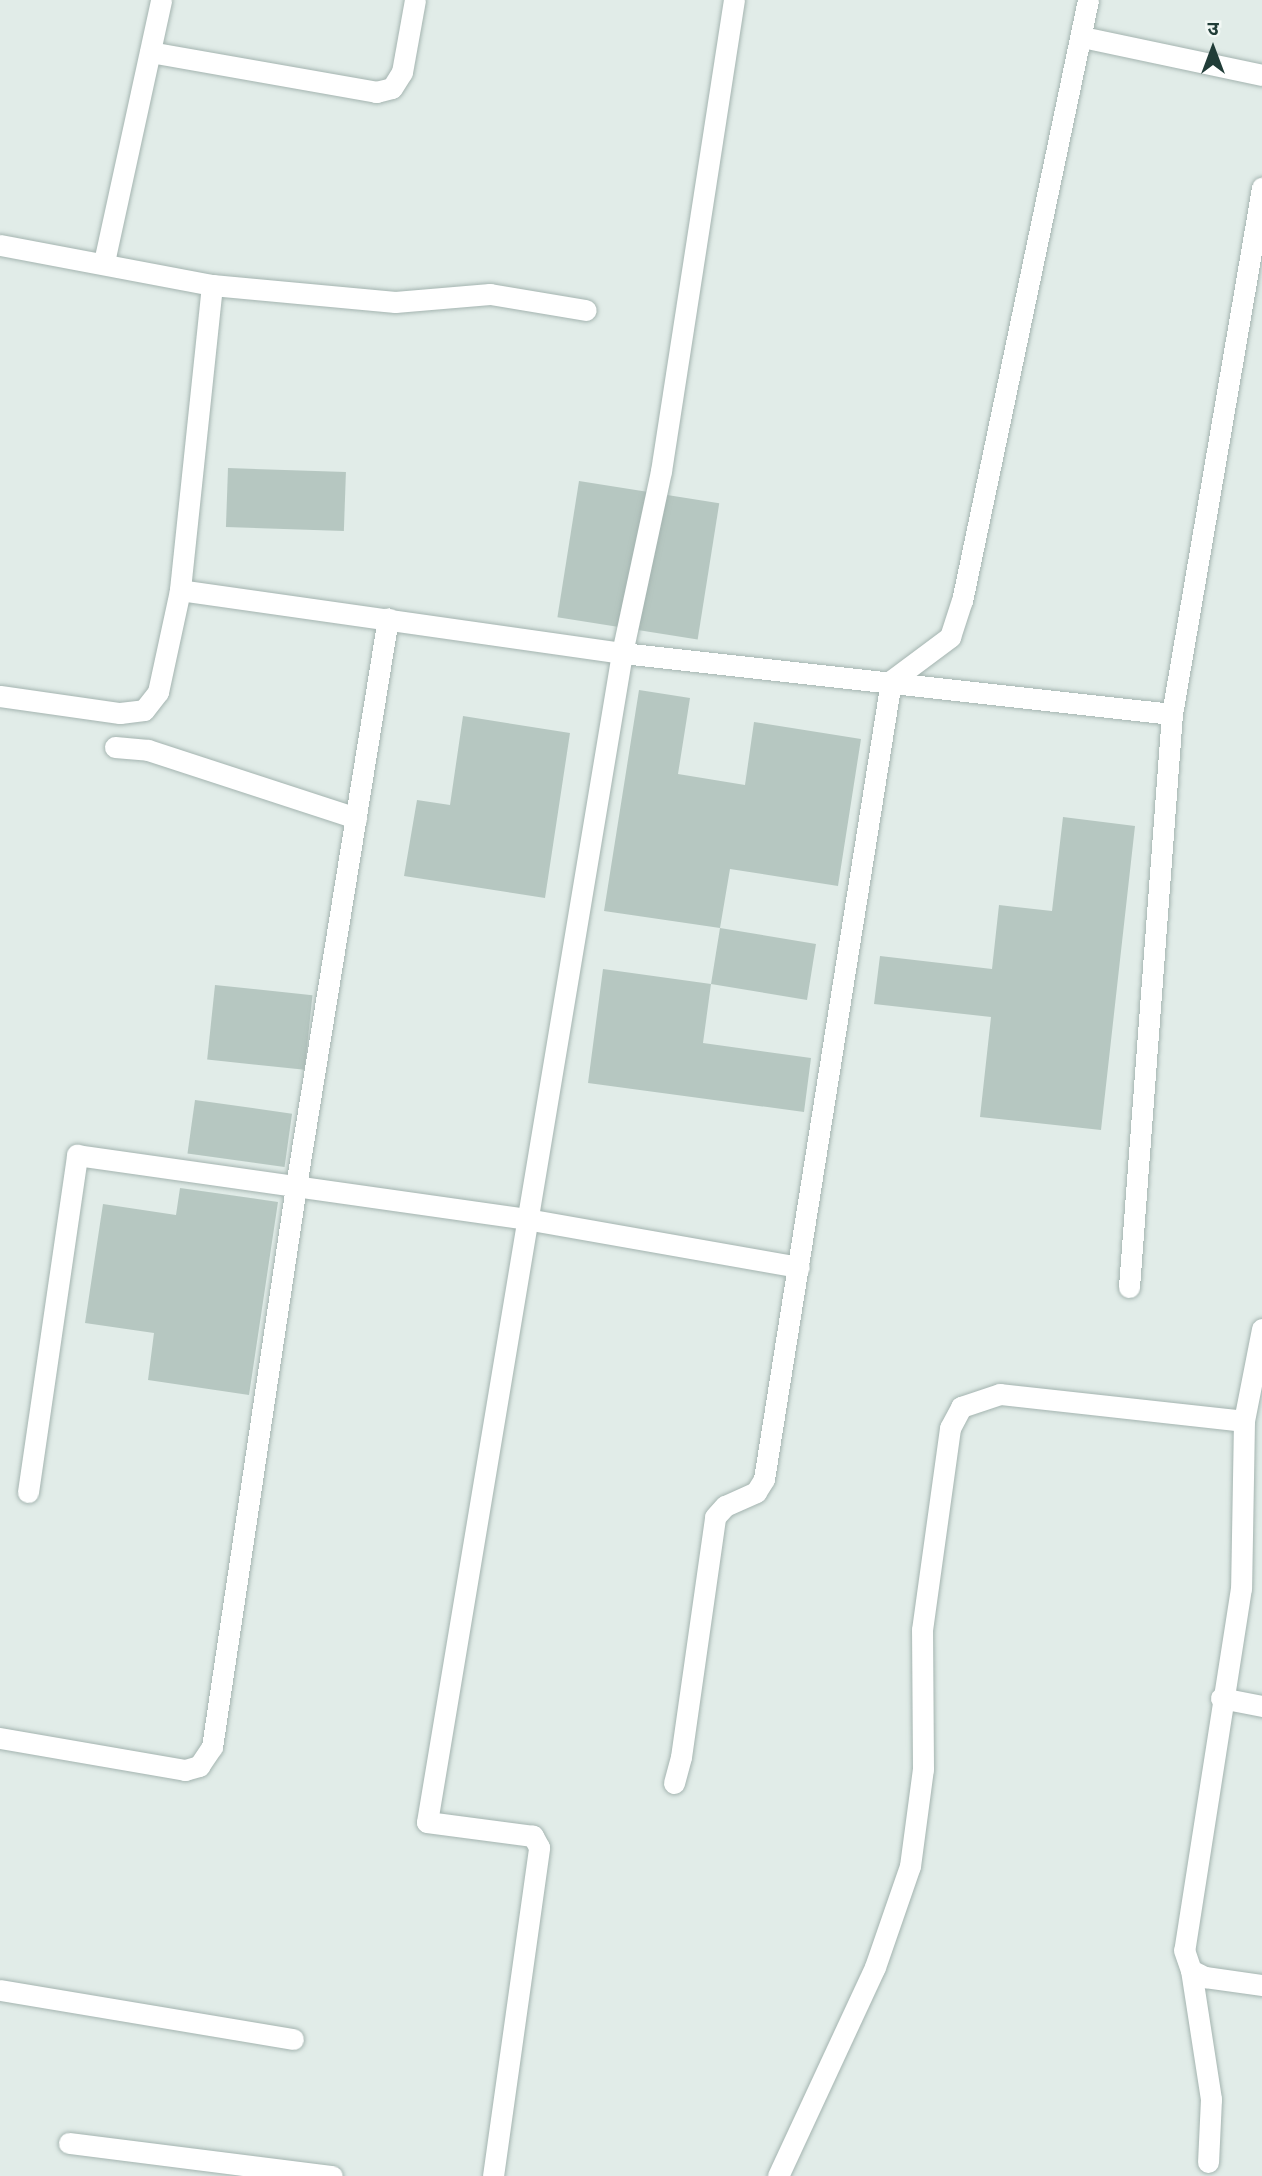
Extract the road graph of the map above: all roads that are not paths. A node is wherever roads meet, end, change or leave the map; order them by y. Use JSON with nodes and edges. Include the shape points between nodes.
{"nodes":[{"id":1,"x":162,"y":0,"type":"edge"},
{"id":2,"x":415,"y":0,"type":"edge"},
{"id":3,"x":734,"y":0,"type":"edge"},
{"id":4,"x":1088,"y":0,"type":"edge"},
{"id":5,"x":1082,"y":37,"type":"junction"},
{"id":6,"x":150,"y":52,"type":"junction"},
{"id":7,"x":1262,"y":75,"type":"edge"},
{"id":8,"x":1262,"y":188,"type":"edge"},
{"id":9,"x":0,"y":245,"type":"edge"},
{"id":10,"x":104,"y":262,"type":"junction"},
{"id":11,"x":212,"y":285,"type":"junction"},
{"id":12,"x":586,"y":310,"type":"dead end"},
{"id":13,"x":180,"y":590,"type":"junction"},
{"id":14,"x":388,"y":618,"type":"junction"},
{"id":15,"x":622,"y":653,"type":"junction"},
{"id":16,"x":891,"y":681,"type":"junction"},
{"id":17,"x":0,"y":696,"type":"edge"},
{"id":18,"x":1172,"y":715,"type":"junction"},
{"id":19,"x":116,"y":747,"type":"dead end"},
{"id":20,"x":356,"y":818,"type":"junction"},
{"id":21,"x":296,"y":1186,"type":"junction"},
{"id":22,"x":526,"y":1219,"type":"junction"},
{"id":23,"x":799,"y":1267,"type":"junction"},
{"id":24,"x":1129,"y":1287,"type":"dead end"},
{"id":25,"x":1262,"y":1329,"type":"edge"},
{"id":26,"x":1244,"y":1421,"type":"junction"},
{"id":27,"x":28,"y":1492,"type":"dead end"},
{"id":28,"x":1221,"y":1698,"type":"junction"},
{"id":29,"x":1262,"y":1706,"type":"edge"},
{"id":30,"x":0,"y":1738,"type":"edge"},
{"id":31,"x":674,"y":1783,"type":"dead end"},
{"id":32,"x":1191,"y":1970,"type":"junction"},
{"id":33,"x":1262,"y":1985,"type":"edge"},
{"id":34,"x":0,"y":1990,"type":"edge"},
{"id":35,"x":293,"y":2039,"type":"dead end"},
{"id":36,"x":69,"y":2143,"type":"dead end"},
{"id":37,"x":1208,"y":2162,"type":"dead end"},
{"id":38,"x":305,"y":2175,"type":"edge"},
{"id":39,"x":331,"y":2176,"type":"edge"},
{"id":40,"x":493,"y":2176,"type":"edge"},
{"id":41,"x":778,"y":2176,"type":"edge"}],
"edges":[{"from":1,"to":6,"type":"street"},
{"from":2,"to":6,"type":"street","via":[[402,72],[392,88],[376,92]]},
{"from":3,"to":15,"type":"street","via":[[661,471]]},
{"from":4,"to":5,"type":"street"},
{"from":5,"to":7,"type":"street"},
{"from":5,"to":16,"type":"street","via":[[961,601],[950,637]]},
{"from":6,"to":10,"type":"street"},
{"from":8,"to":18,"type":"street"},
{"from":9,"to":10,"type":"street"},
{"from":10,"to":11,"type":"street"},
{"from":11,"to":12,"type":"street","via":[[395,302],[489,294]]},
{"from":11,"to":13,"type":"street"},
{"from":13,"to":14,"type":"street"},
{"from":13,"to":17,"type":"street","via":[[158,692],[144,710],[120,713]]},
{"from":14,"to":15,"type":"street"},
{"from":14,"to":20,"type":"street"},
{"from":15,"to":16,"type":"street"},
{"from":15,"to":22,"type":"street"},
{"from":16,"to":18,"type":"street"},
{"from":16,"to":23,"type":"street"},
{"from":18,"to":24,"type":"street"},
{"from":19,"to":20,"type":"street","via":[[148,750]]},
{"from":20,"to":21,"type":"street"},
{"from":21,"to":22,"type":"street"},
{"from":21,"to":27,"type":"street","via":[[76,1155]]},
{"from":21,"to":30,"type":"street","via":[[207,1757],[185,1770]]},
{"from":22,"to":23,"type":"street"},
{"from":22,"to":40,"type":"street","via":[[427,1822],[533,1836],[539,1847]]},
{"from":23,"to":31,"type":"street","via":[[764,1479],[756,1492],[725,1506],[715,1517]]},
{"from":25,"to":26,"type":"street"},
{"from":26,"to":28,"type":"street","via":[[1241,1588]]},
{"from":26,"to":41,"type":"street","via":[[1000,1394],[961,1407],[950,1428],[922,1630],[923,1769],[910,1866],[875,1967]]},
{"from":28,"to":29,"type":"street"},
{"from":28,"to":32,"type":"street","via":[[1184,1950]]},
{"from":32,"to":33,"type":"street","via":[[1205,1977]]},
{"from":32,"to":37,"type":"street","via":[[1211,2099]]},
{"from":34,"to":35,"type":"street"},
{"from":36,"to":38,"type":"street"},
{"from":38,"to":39,"type":"street"}]}
